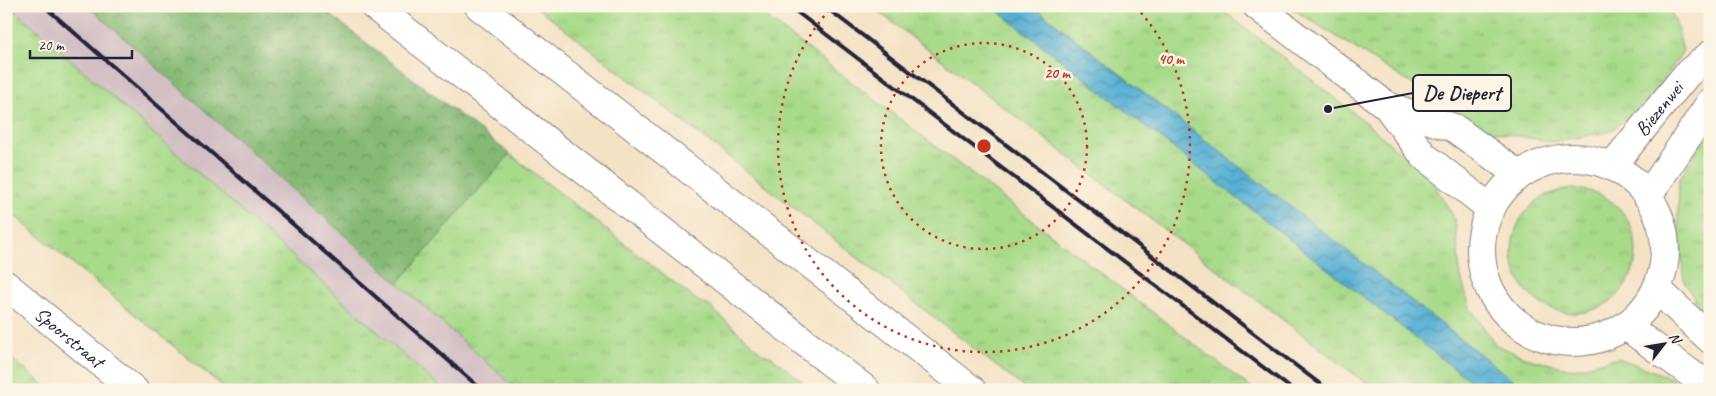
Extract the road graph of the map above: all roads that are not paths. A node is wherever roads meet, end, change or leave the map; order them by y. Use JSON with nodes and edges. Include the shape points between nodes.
{"nodes":[{"id":1,"x":374,"y":6,"type":"edge"},
{"id":2,"x":479,"y":6,"type":"edge"},
{"id":3,"x":1257,"y":6,"type":"edge"},
{"id":4,"x":1710,"y":54,"type":"edge"},
{"id":5,"x":1710,"y":103,"type":"edge"},
{"id":6,"x":1387,"y":106,"type":"junction"},
{"id":7,"x":1612,"y":166,"type":"junction"},
{"id":8,"x":1519,"y":175,"type":"junction"},
{"id":9,"x":1648,"y":196,"type":"junction"},
{"id":10,"x":1491,"y":209,"type":"junction"},
{"id":11,"x":6,"y":286,"type":"edge"},
{"id":12,"x":1657,"y":289,"type":"junction"},
{"id":13,"x":1626,"y":326,"type":"junction"},
{"id":14,"x":1710,"y":339,"type":"edge"},
{"id":15,"x":1710,"y":384,"type":"edge"},
{"id":16,"x":134,"y":390,"type":"edge"},
{"id":17,"x":866,"y":390,"type":"edge"},
{"id":18,"x":972,"y":390,"type":"edge"}],
"edges":[{"from":1,"to":17,"type":"main road"},
{"from":2,"to":18,"type":"main road"},
{"from":3,"to":6,"type":"main road"},
{"from":4,"to":7,"type":"main road","name":"Biezenwei","via":[[1687,74]]},
{"from":5,"to":9,"type":"main road","name":"Biezenwei"},
{"from":6,"to":8,"type":"main road","via":[[1454,128]]},
{"from":6,"to":10,"type":"main road","via":[[1424,156]]},
{"from":7,"to":8,"type":"main road","via":[[1589,159],[1564,158],[1541,164]]},
{"from":7,"to":9,"type":"main road","via":[[1632,178]]},
{"from":8,"to":10,"type":"main road","via":[[1503,190]]},
{"from":9,"to":12,"type":"main road","via":[[1659,217],[1665,241],[1664,266]]},
{"from":10,"to":13,"type":"main road","via":[[1482,238],[1483,268],[1493,296],[1513,320],[1539,336],[1569,342],[1599,338]]},
{"from":11,"to":16,"type":"main road","name":"Spoorstraat"},
{"from":12,"to":13,"type":"main road","via":[[1644,309]]},
{"from":12,"to":14,"type":"main road"},
{"from":13,"to":15,"type":"main road","via":[[1694,376]]}]}
